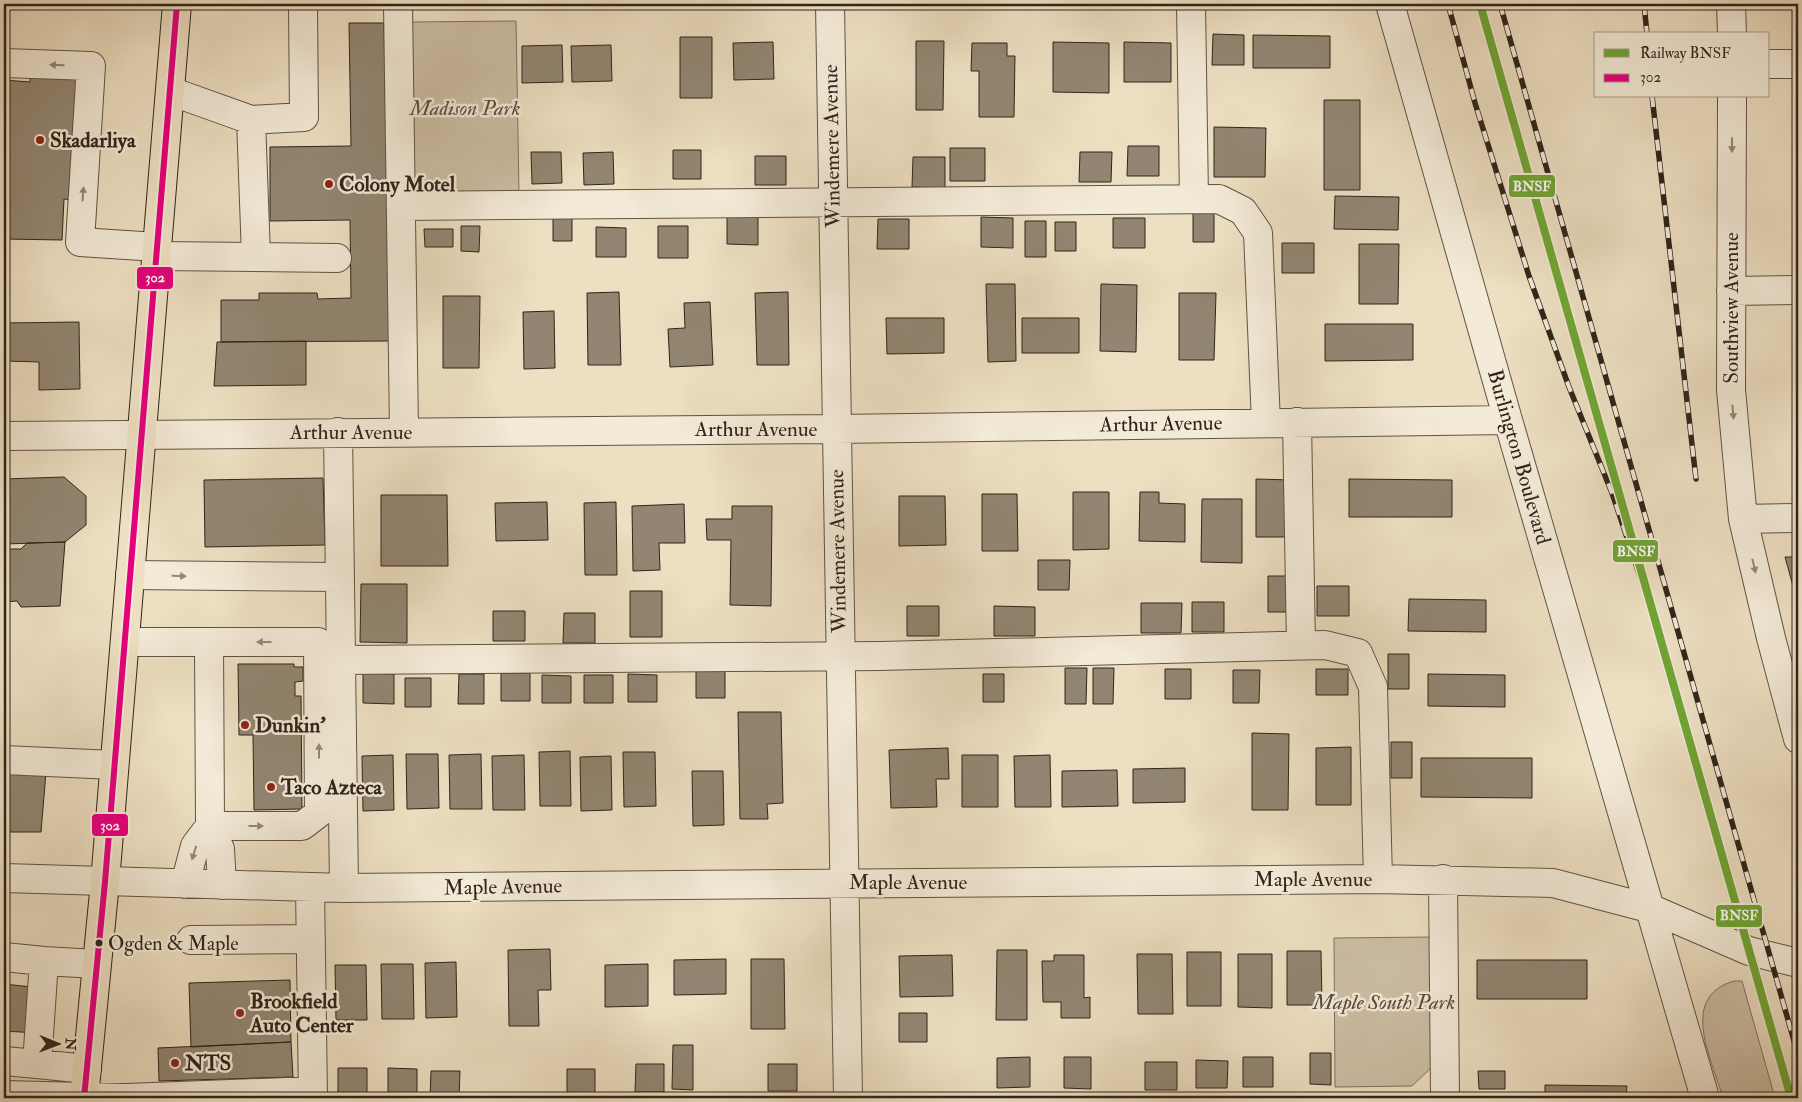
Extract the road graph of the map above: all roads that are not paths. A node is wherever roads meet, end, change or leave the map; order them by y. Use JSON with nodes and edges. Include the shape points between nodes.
{"nodes":[{"id":1,"x":177,"y":4,"type":"edge"},
{"id":2,"x":302,"y":4,"type":"edge"},
{"id":3,"x":398,"y":4,"type":"edge"},
{"id":4,"x":830,"y":4,"type":"edge"},
{"id":5,"x":1191,"y":4,"type":"edge"},
{"id":6,"x":1390,"y":4,"type":"edge"},
{"id":7,"x":1731,"y":4,"type":"edge"},
{"id":8,"x":1732,"y":32,"type":"edge"},
{"id":9,"x":4,"y":63,"type":"edge"},
{"id":10,"x":1770,"y":64,"type":"edge"},
{"id":11,"x":1798,"y":64,"type":"edge"},
{"id":12,"x":170,"y":91,"type":"junction"},
{"id":13,"x":1732,"y":98,"type":"edge"},
{"id":14,"x":251,"y":120,"type":"junction"},
{"id":15,"x":1194,"y":199,"type":"junction"},
{"id":16,"x":832,"y":202,"type":"junction"},
{"id":17,"x":401,"y":206,"type":"junction"},
{"id":18,"x":157,"y":251,"type":"junction"},
{"id":19,"x":256,"y":256,"type":"junction"},
{"id":20,"x":337,"y":258,"type":"dead end"},
{"id":21,"x":1798,"y":290,"type":"edge"},
{"id":22,"x":1731,"y":291,"type":"junction"},
{"id":23,"x":1508,"y":420,"type":"junction"},
{"id":24,"x":1296,"y":422,"type":"junction"},
{"id":25,"x":1266,"y":423,"type":"junction"},
{"id":26,"x":836,"y":429,"type":"junction"},
{"id":27,"x":338,"y":432,"type":"junction"},
{"id":28,"x":404,"y":432,"type":"junction"},
{"id":29,"x":142,"y":434,"type":"junction"},
{"id":30,"x":4,"y":436,"type":"edge"},
{"id":31,"x":1798,"y":518,"type":"edge"},
{"id":32,"x":1743,"y":519,"type":"junction"},
{"id":33,"x":130,"y":575,"type":"junction"},
{"id":34,"x":340,"y":577,"type":"junction"},
{"id":35,"x":125,"y":642,"type":"junction"},
{"id":36,"x":209,"y":642,"type":"junction"},
{"id":37,"x":1301,"y":645,"type":"junction"},
{"id":38,"x":840,"y":657,"type":"junction"},
{"id":39,"x":342,"y":660,"type":"junction"},
{"id":40,"x":1798,"y":739,"type":"edge"},
{"id":41,"x":4,"y":760,"type":"edge"},
{"id":42,"x":114,"y":765,"type":"junction"},
{"id":43,"x":210,"y":826,"type":"junction"},
{"id":44,"x":4,"y":878,"type":"edge"},
{"id":45,"x":1378,"y":879,"type":"junction"},
{"id":46,"x":1443,"y":879,"type":"junction"},
{"id":47,"x":105,"y":882,"type":"junction"},
{"id":48,"x":843,"y":883,"type":"junction"},
{"id":49,"x":4,"y":884,"type":"edge"},
{"id":50,"x":185,"y":884,"type":"junction"},
{"id":51,"x":222,"y":885,"type":"junction"},
{"id":52,"x":310,"y":887,"type":"junction"},
{"id":53,"x":344,"y":888,"type":"junction"},
{"id":54,"x":1652,"y":909,"type":"junction"},
{"id":55,"x":311,"y":939,"type":"junction"},
{"id":56,"x":192,"y":940,"type":"dead end"},
{"id":57,"x":4,"y":957,"type":"edge"},
{"id":58,"x":44,"y":961,"type":"junction"},
{"id":59,"x":1798,"y":963,"type":"edge"},
{"id":60,"x":96,"y":964,"type":"junction"},
{"id":61,"x":4,"y":1061,"type":"edge"},
{"id":62,"x":37,"y":1064,"type":"junction"},
{"id":63,"x":87,"y":1069,"type":"junction"},
{"id":64,"x":4,"y":1095,"type":"edge"},
{"id":65,"x":313,"y":1095,"type":"edge"},
{"id":66,"x":84,"y":1097,"type":"edge"},
{"id":67,"x":848,"y":1098,"type":"edge"},
{"id":68,"x":1445,"y":1098,"type":"edge"},
{"id":69,"x":1705,"y":1098,"type":"edge"}],
"edges":[{"from":1,"to":12,"type":"main road"},
{"from":2,"to":14,"type":"street","via":[[304,117]]},
{"from":3,"to":17,"type":"street"},
{"from":4,"to":16,"type":"street","name":"Windemere Avenue"},
{"from":5,"to":15,"type":"street"},
{"from":6,"to":23,"type":"street","name":"Burlington Boulevard"},
{"from":7,"to":8,"type":"street"},
{"from":18,"to":9,"type":"street","one_way":true,"via":[[80,242],[91,66]]},
{"from":10,"to":11,"type":"street"},
{"from":12,"to":14,"type":"street"},
{"from":12,"to":18,"type":"main road"},
{"from":13,"to":22,"type":"street","name":"Southview Avenue","one_way":true},
{"from":14,"to":19,"type":"street"},
{"from":15,"to":16,"type":"street"},
{"from":15,"to":25,"type":"street","via":[[1219,199],[1243,210],[1258,233]]},
{"from":16,"to":17,"type":"street"},
{"from":16,"to":26,"type":"street","name":"Windemere Avenue"},
{"from":17,"to":28,"type":"street"},
{"from":18,"to":19,"type":"street"},
{"from":18,"to":29,"type":"main road"},
{"from":19,"to":20,"type":"street"},
{"from":21,"to":22,"type":"street"},
{"from":22,"to":32,"type":"street","name":"Southview Avenue","one_way":true,"via":[[1731,390]]},
{"from":23,"to":24,"type":"street","name":"Arthur Avenue"},
{"from":23,"to":54,"type":"street","name":"Burlington Boulevard"},
{"from":24,"to":25,"type":"street","name":"Arthur Avenue"},
{"from":24,"to":37,"type":"street"},
{"from":25,"to":26,"type":"street","name":"Arthur Avenue"},
{"from":26,"to":28,"type":"street","name":"Arthur Avenue"},
{"from":26,"to":38,"type":"street","name":"Windemere Avenue"},
{"from":27,"to":28,"type":"street","name":"Arthur Avenue"},
{"from":27,"to":29,"type":"street","name":"Arthur Avenue"},
{"from":27,"to":34,"type":"street"},
{"from":29,"to":30,"type":"street","name":"Arthur Avenue"},
{"from":29,"to":33,"type":"main road"},
{"from":31,"to":32,"type":"street"},
{"from":32,"to":40,"type":"street","name":"Southview Avenue","one_way":true},
{"from":33,"to":34,"type":"street","one_way":true},
{"from":33,"to":35,"type":"main road"},
{"from":34,"to":39,"type":"street"},
{"from":35,"to":36,"type":"street"},
{"from":35,"to":42,"type":"main road"},
{"from":36,"to":43,"type":"street"},
{"from":43,"to":36,"type":"street","one_way":true,"via":[[302,826],[319,813],[318,642]]},
{"from":37,"to":38,"type":"street"},
{"from":37,"to":45,"type":"street","via":[[1325,645],[1358,653],[1373,687]]},
{"from":38,"to":39,"type":"street"},
{"from":38,"to":48,"type":"street","name":"Windemere Avenue"},
{"from":39,"to":53,"type":"street"},
{"from":41,"to":42,"type":"street"},
{"from":42,"to":47,"type":"main road"},
{"from":43,"to":50,"type":"street","one_way":true,"via":[[195,846]]},
{"from":43,"to":51,"type":"street","via":[[220,849]]},
{"from":44,"to":47,"type":"street","name":"Maple Avenue"},
{"from":44,"to":49,"type":"street"},
{"from":45,"to":46,"type":"street","name":"Maple Avenue"},
{"from":45,"to":48,"type":"street","name":"Maple Avenue"},
{"from":46,"to":54,"type":"street","name":"Maple Avenue","via":[[1553,883]]},
{"from":46,"to":68,"type":"street"},
{"from":47,"to":50,"type":"street","name":"Maple Avenue"},
{"from":47,"to":60,"type":"main road"},
{"from":48,"to":53,"type":"street","name":"Maple Avenue"},
{"from":48,"to":67,"type":"street","name":"Windemere Avenue"},
{"from":50,"to":51,"type":"street","name":"Maple Avenue"},
{"from":51,"to":52,"type":"street","name":"Maple Avenue"},
{"from":52,"to":53,"type":"street","name":"Maple Avenue"},
{"from":52,"to":55,"type":"street"},
{"from":54,"to":59,"type":"street","name":"Maple Avenue","via":[[1749,951]]},
{"from":54,"to":69,"type":"street","name":"Burlington Boulevard"},
{"from":55,"to":56,"type":"street"},
{"from":55,"to":65,"type":"street"},
{"from":57,"to":58,"type":"street"},
{"from":58,"to":60,"type":"street"},
{"from":58,"to":62,"type":"street"},
{"from":60,"to":63,"type":"main road"},
{"from":61,"to":62,"type":"street"},
{"from":62,"to":63,"type":"street"},
{"from":63,"to":66,"type":"main road"},
{"from":64,"to":66,"type":"street"},
{"from":65,"to":66,"type":"street"}]}
